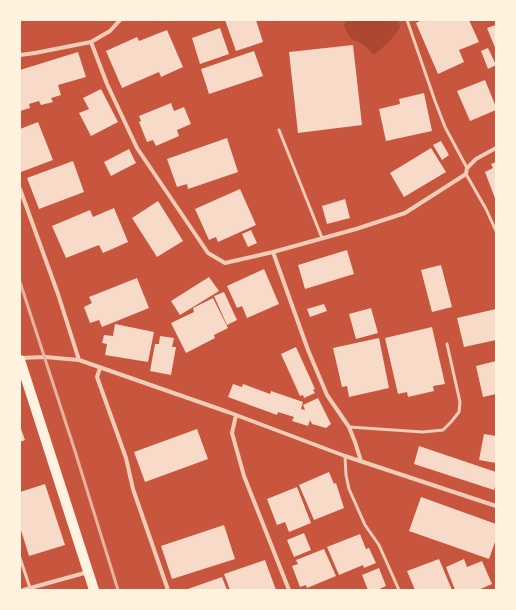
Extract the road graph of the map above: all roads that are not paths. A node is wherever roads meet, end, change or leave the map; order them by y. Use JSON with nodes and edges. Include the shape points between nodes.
{"nodes":[{"id":1,"x":120,"y":20,"type":"edge"},
{"id":2,"x":407,"y":20,"type":"edge"},
{"id":3,"x":91,"y":42,"type":"junction"},
{"id":4,"x":20,"y":55,"type":"edge"},
{"id":5,"x":279,"y":130,"type":"dead end"},
{"id":6,"x":496,"y":148,"type":"edge"},
{"id":7,"x":468,"y":168,"type":"junction"},
{"id":8,"x":466,"y":174,"type":"junction"},
{"id":9,"x":20,"y":189,"type":"edge"},
{"id":10,"x":496,"y":231,"type":"edge"},
{"id":11,"x":322,"y":238,"type":"junction"},
{"id":12,"x":273,"y":252,"type":"junction"},
{"id":13,"x":447,"y":344,"type":"dead end"},
{"id":14,"x":20,"y":359,"type":"edge"},
{"id":15,"x":79,"y":360,"type":"junction"},
{"id":16,"x":100,"y":368,"type":"junction"},
{"id":17,"x":236,"y":415,"type":"junction"},
{"id":18,"x":349,"y":427,"type":"junction"},
{"id":19,"x":345,"y":456,"type":"junction"},
{"id":20,"x":361,"y":461,"type":"junction"},
{"id":21,"x":496,"y":506,"type":"edge"},
{"id":22,"x":20,"y":558,"type":"edge"},
{"id":23,"x":89,"y":572,"type":"junction"},
{"id":24,"x":30,"y":588,"type":"junction"},
{"id":25,"x":22,"y":590,"type":"edge"},
{"id":26,"x":94,"y":590,"type":"edge"},
{"id":27,"x":168,"y":590,"type":"edge"},
{"id":28,"x":289,"y":590,"type":"edge"},
{"id":29,"x":398,"y":590,"type":"edge"}],
"edges":[{"from":1,"to":3,"type":"street","via":[[110,31]]},
{"from":2,"to":7,"type":"lane","via":[[445,127]]},
{"from":3,"to":4,"type":"street"},
{"from":3,"to":12,"type":"street","via":[[107,84],[137,148],[208,253],[225,263]]},
{"from":5,"to":11,"type":"lane"},
{"from":6,"to":7,"type":"street","via":[[476,159]]},
{"from":7,"to":8,"type":"street"},
{"from":8,"to":10,"type":"lane"},
{"from":8,"to":11,"type":"street","via":[[405,213]]},
{"from":9,"to":15,"type":"street"},
{"from":11,"to":12,"type":"street"},
{"from":12,"to":18,"type":"street","via":[[327,395]]},
{"from":13,"to":18,"type":"lane","via":[[460,402],[459,412],[443,430],[423,432]]},
{"from":14,"to":15,"type":"street","via":[[45,357]]},
{"from":14,"to":23,"type":"main road"},
{"from":15,"to":16,"type":"street"},
{"from":16,"to":17,"type":"street"},
{"from":16,"to":27,"type":"street","via":[[97,377]]},
{"from":17,"to":19,"type":"street"},
{"from":17,"to":28,"type":"street","via":[[232,433],[244,476]]},
{"from":18,"to":20,"type":"street"},
{"from":19,"to":20,"type":"street"},
{"from":19,"to":29,"type":"lane","via":[[349,489],[365,525],[379,545]]},
{"from":20,"to":21,"type":"street"},
{"from":22,"to":24,"type":"lane"},
{"from":23,"to":24,"type":"street"},
{"from":23,"to":26,"type":"main road"},
{"from":24,"to":25,"type":"street"}]}
